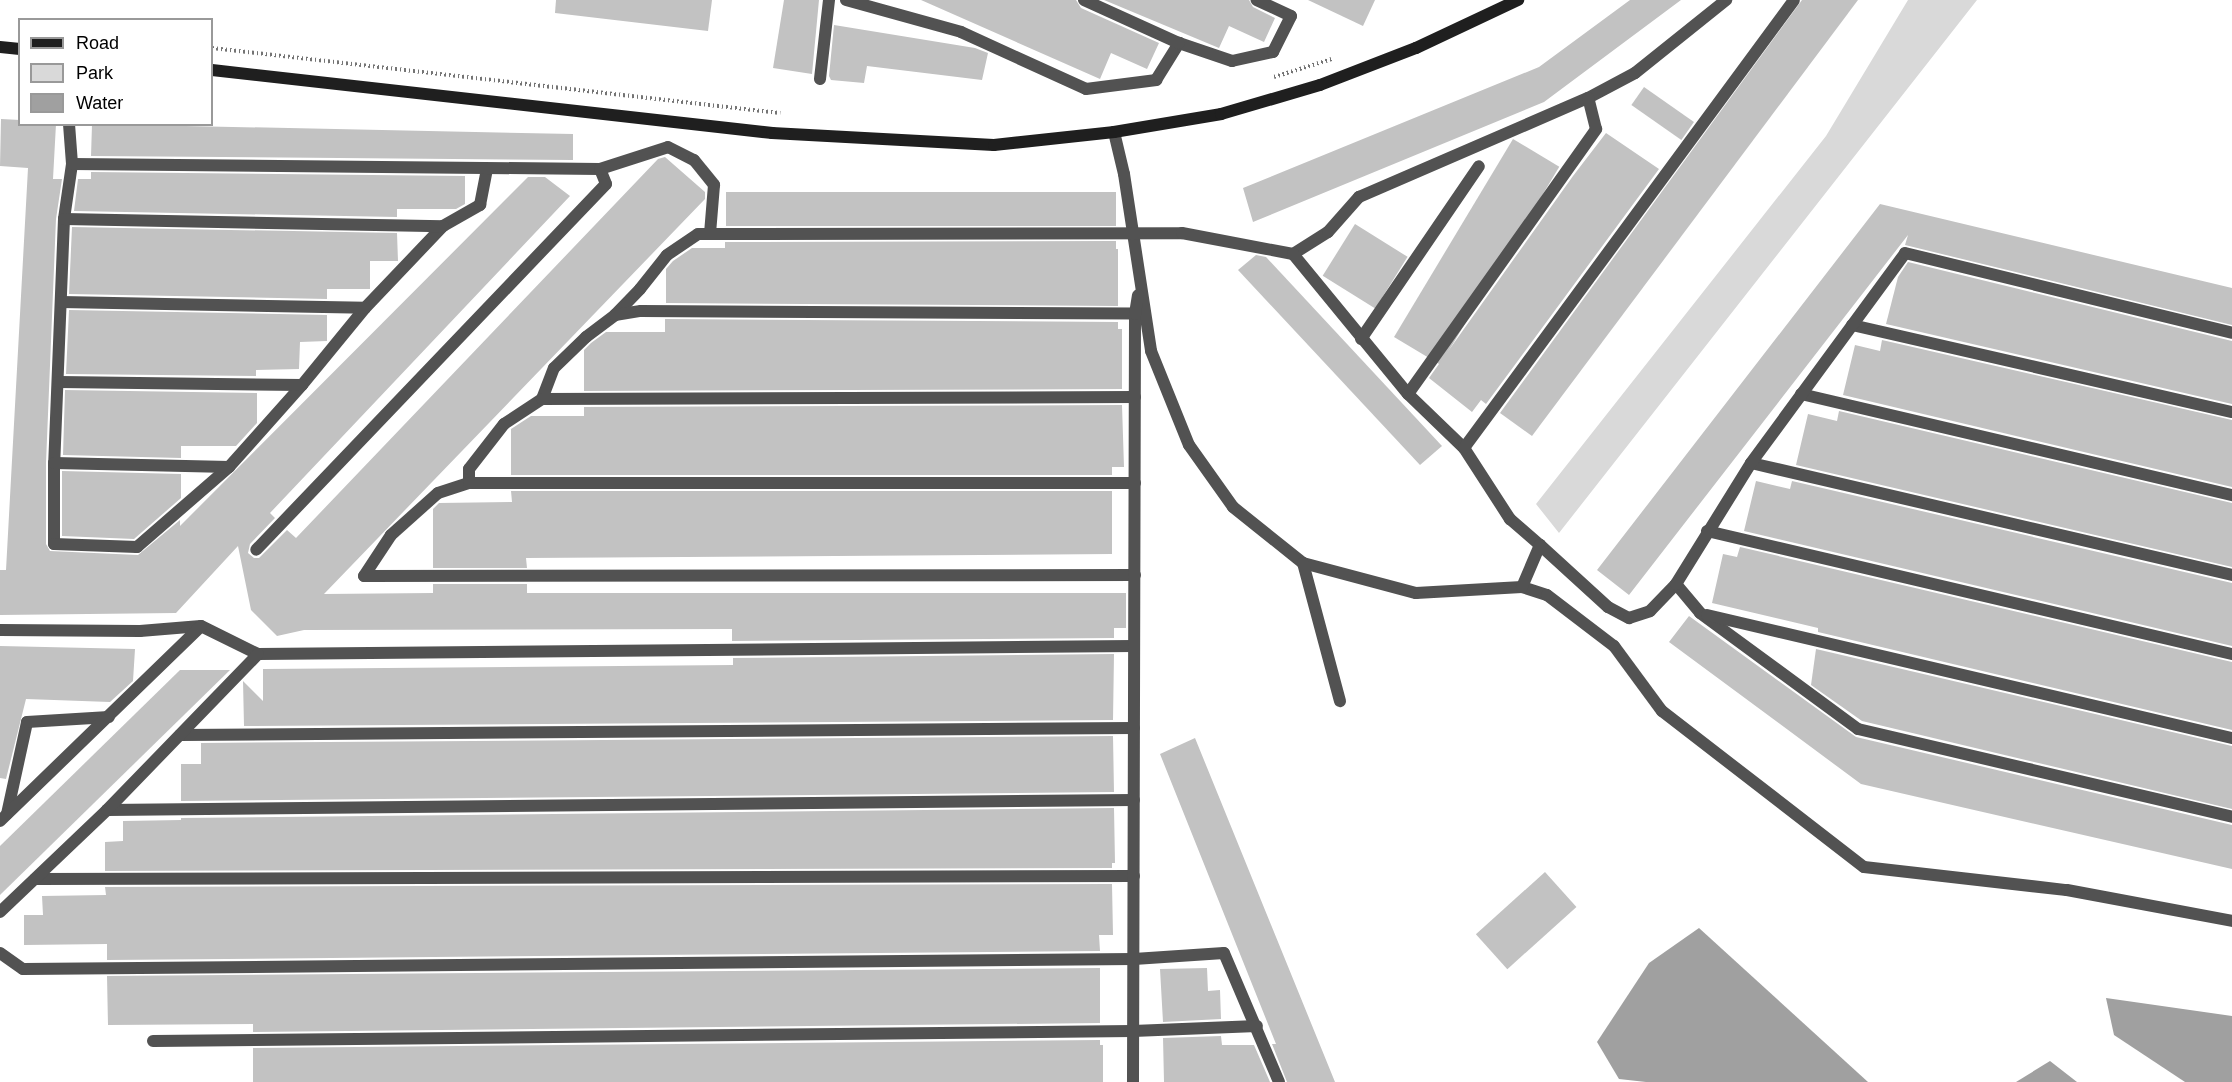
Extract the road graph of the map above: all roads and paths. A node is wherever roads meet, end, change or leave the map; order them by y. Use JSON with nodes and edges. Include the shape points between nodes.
{"nodes":[{"id":1,"x":829,"y":0,"type":"edge"},
{"id":2,"x":846,"y":0,"type":"edge"},
{"id":3,"x":1084,"y":0,"type":"edge"},
{"id":4,"x":1257,"y":0,"type":"edge"},
{"id":5,"x":1518,"y":0,"type":"edge"},
{"id":6,"x":1726,"y":0,"type":"edge"},
{"id":7,"x":1794,"y":0,"type":"edge"},
{"id":8,"x":1179,"y":43,"type":"junction"},
{"id":9,"x":0,"y":47,"type":"edge"},
{"id":10,"x":213,"y":48,"type":"edge"},
{"id":11,"x":18,"y":49,"type":"edge"},
{"id":12,"x":1343,"y":55,"type":"dead end"},
{"id":13,"x":213,"y":70,"type":"edge"},
{"id":14,"x":820,"y":78,"type":"dead end"},
{"id":15,"x":1269,"y":79,"type":"dead end"},
{"id":16,"x":1588,"y":98,"type":"junction"},
{"id":17,"x":783,"y":114,"type":"dead end"},
{"id":18,"x":69,"y":126,"type":"edge"},
{"id":19,"x":1114,"y":132,"type":"junction"},
{"id":20,"x":72,"y":164,"type":"junction"},
{"id":21,"x":1479,"y":166,"type":"dead end"},
{"id":22,"x":600,"y":169,"type":"junction"},
{"id":23,"x":487,"y":170,"type":"junction"},
{"id":24,"x":64,"y":219,"type":"junction"},
{"id":25,"x":442,"y":226,"type":"junction"},
{"id":26,"x":1133,"y":232,"type":"junction"},
{"id":27,"x":710,"y":234,"type":"junction"},
{"id":28,"x":1293,"y":254,"type":"junction"},
{"id":29,"x":1140,"y":282,"type":"junction"},
{"id":30,"x":61,"y":302,"type":"junction"},
{"id":31,"x":365,"y":308,"type":"junction"},
{"id":32,"x":1135,"y":314,"type":"junction"},
{"id":33,"x":615,"y":315,"type":"junction"},
{"id":34,"x":1852,"y":325,"type":"junction"},
{"id":35,"x":2232,"y":333,"type":"edge"},
{"id":36,"x":1361,"y":339,"type":"junction"},
{"id":37,"x":59,"y":382,"type":"junction"},
{"id":38,"x":302,"y":385,"type":"junction"},
{"id":39,"x":1408,"y":393,"type":"junction"},
{"id":40,"x":1801,"y":394,"type":"junction"},
{"id":41,"x":1135,"y":397,"type":"junction"},
{"id":42,"x":542,"y":399,"type":"junction"},
{"id":43,"x":2232,"y":412,"type":"edge"},
{"id":44,"x":1464,"y":448,"type":"junction"},
{"id":45,"x":54,"y":463,"type":"junction"},
{"id":46,"x":1752,"y":463,"type":"junction"},
{"id":47,"x":229,"y":467,"type":"junction"},
{"id":48,"x":469,"y":483,"type":"junction"},
{"id":49,"x":1135,"y":483,"type":"junction"},
{"id":50,"x":2232,"y":495,"type":"edge"},
{"id":51,"x":1707,"y":531,"type":"junction"},
{"id":52,"x":1540,"y":545,"type":"junction"},
{"id":53,"x":256,"y":550,"type":"dead end"},
{"id":54,"x":1303,"y":563,"type":"junction"},
{"id":55,"x":1135,"y":575,"type":"junction"},
{"id":56,"x":2232,"y":575,"type":"edge"},
{"id":57,"x":1676,"y":584,"type":"junction"},
{"id":58,"x":1522,"y":587,"type":"junction"},
{"id":59,"x":1700,"y":613,"type":"junction"},
{"id":60,"x":201,"y":626,"type":"junction"},
{"id":61,"x":0,"y":630,"type":"edge"},
{"id":62,"x":1134,"y":646,"type":"junction"},
{"id":63,"x":258,"y":654,"type":"junction"},
{"id":64,"x":2232,"y":654,"type":"edge"},
{"id":65,"x":1340,"y":701,"type":"dead end"},
{"id":66,"x":109,"y":717,"type":"junction"},
{"id":67,"x":1134,"y":728,"type":"junction"},
{"id":68,"x":180,"y":735,"type":"junction"},
{"id":69,"x":2232,"y":738,"type":"edge"},
{"id":70,"x":1134,"y":800,"type":"junction"},
{"id":71,"x":107,"y":810,"type":"junction"},
{"id":72,"x":4,"y":817,"type":"edge"},
{"id":73,"x":2232,"y":817,"type":"edge"},
{"id":74,"x":1134,"y":876,"type":"junction"},
{"id":75,"x":35,"y":879,"type":"junction"},
{"id":76,"x":0,"y":912,"type":"edge"},
{"id":77,"x":2232,"y":921,"type":"edge"},
{"id":78,"x":0,"y":953,"type":"edge"},
{"id":79,"x":1134,"y":958,"type":"junction"},
{"id":80,"x":1257,"y":1026,"type":"junction"},
{"id":81,"x":1133,"y":1031,"type":"junction"},
{"id":82,"x":153,"y":1041,"type":"dead end"},
{"id":83,"x":1133,"y":1082,"type":"edge"},
{"id":84,"x":1279,"y":1082,"type":"edge"}],
"edges":[{"from":1,"to":14,"type":"lane"},
{"from":2,"to":8,"type":"lane","via":[[961,32],[1086,89],[1156,80]]},
{"from":3,"to":8,"type":"lane"},
{"from":4,"to":8,"type":"lane","via":[[1291,16],[1273,52],[1232,61]]},
{"from":5,"to":19,"type":"main road","via":[[1416,48],[1320,85],[1221,114]]},
{"from":6,"to":16,"type":"lane","via":[[1635,73]]},
{"from":7,"to":44,"type":"lane"},
{"from":9,"to":11,"type":"main road"},
{"from":10,"to":17,"type":"path"},
{"from":12,"to":15,"type":"path"},
{"from":13,"to":19,"type":"main road","via":[[772,133],[994,145]]},
{"from":16,"to":28,"type":"lane","via":[[1359,197],[1328,232]]},
{"from":16,"to":39,"type":"lane","via":[[1596,129]]},
{"from":18,"to":20,"type":"lane"},
{"from":19,"to":26,"type":"lane"},
{"from":20,"to":23,"type":"lane"},
{"from":20,"to":24,"type":"lane"},
{"from":21,"to":36,"type":"lane"},
{"from":22,"to":23,"type":"lane"},
{"from":22,"to":27,"type":"lane","via":[[668,147],[694,160],[714,185]]},
{"from":22,"to":53,"type":"lane","via":[[606,184]]},
{"from":23,"to":25,"type":"lane","via":[[480,205]]},
{"from":24,"to":25,"type":"lane"},
{"from":24,"to":30,"type":"lane"},
{"from":25,"to":31,"type":"lane"},
{"from":26,"to":27,"type":"lane"},
{"from":26,"to":28,"type":"lane","via":[[1182,233]]},
{"from":26,"to":29,"type":"lane"},
{"from":27,"to":33,"type":"lane","via":[[698,234],[667,255]]},
{"from":28,"to":36,"type":"lane"},
{"from":29,"to":32,"type":"lane"},
{"from":29,"to":54,"type":"lane","via":[[1151,351],[1189,445],[1233,507]]},
{"from":30,"to":31,"type":"lane"},
{"from":30,"to":37,"type":"lane"},
{"from":31,"to":38,"type":"lane"},
{"from":32,"to":33,"type":"lane","via":[[641,311]]},
{"from":32,"to":41,"type":"lane"},
{"from":33,"to":42,"type":"lane","via":[[554,368]]},
{"from":34,"to":35,"type":"lane","via":[[1905,253]]},
{"from":34,"to":40,"type":"lane"},
{"from":34,"to":43,"type":"lane"},
{"from":36,"to":39,"type":"lane"},
{"from":37,"to":38,"type":"lane"},
{"from":37,"to":45,"type":"lane"},
{"from":38,"to":47,"type":"lane"},
{"from":39,"to":44,"type":"lane"},
{"from":40,"to":46,"type":"lane"},
{"from":40,"to":50,"type":"lane"},
{"from":41,"to":42,"type":"lane"},
{"from":41,"to":49,"type":"lane"},
{"from":42,"to":48,"type":"lane","via":[[504,424],[469,469]]},
{"from":44,"to":52,"type":"lane","via":[[1510,519]]},
{"from":45,"to":47,"type":"lane"},
{"from":45,"to":47,"type":"lane","via":[[54,544],[137,547]]},
{"from":46,"to":51,"type":"lane"},
{"from":46,"to":56,"type":"lane"},
{"from":48,"to":49,"type":"lane"},
{"from":48,"to":55,"type":"lane","via":[[438,493],[391,535],[364,576]]},
{"from":49,"to":55,"type":"lane"},
{"from":51,"to":57,"type":"lane"},
{"from":51,"to":64,"type":"lane"},
{"from":52,"to":57,"type":"lane","via":[[1608,607],[1629,618],[1650,611]]},
{"from":52,"to":58,"type":"lane"},
{"from":54,"to":58,"type":"lane","via":[[1416,593]]},
{"from":54,"to":65,"type":"lane"},
{"from":55,"to":62,"type":"lane"},
{"from":57,"to":59,"type":"lane"},
{"from":58,"to":77,"type":"lane","via":[[1547,595],[1614,646],[1662,711],[1864,867],[2067,890]]},
{"from":59,"to":69,"type":"lane"},
{"from":59,"to":73,"type":"lane","via":[[1858,729]]},
{"from":60,"to":61,"type":"lane","via":[[140,631]]},
{"from":60,"to":63,"type":"lane"},
{"from":60,"to":66,"type":"lane"},
{"from":62,"to":63,"type":"lane"},
{"from":62,"to":67,"type":"lane"},
{"from":63,"to":68,"type":"lane"},
{"from":66,"to":72,"type":"lane"},
{"from":66,"to":72,"type":"lane","via":[[27,722]]},
{"from":67,"to":68,"type":"lane"},
{"from":67,"to":70,"type":"lane"},
{"from":68,"to":71,"type":"lane"},
{"from":70,"to":71,"type":"lane"},
{"from":70,"to":74,"type":"lane"},
{"from":71,"to":75,"type":"lane"},
{"from":74,"to":75,"type":"lane"},
{"from":74,"to":79,"type":"lane"},
{"from":75,"to":76,"type":"lane"},
{"from":78,"to":79,"type":"lane","via":[[23,969]]},
{"from":79,"to":80,"type":"lane","via":[[1224,953]]},
{"from":79,"to":81,"type":"lane"},
{"from":80,"to":81,"type":"lane"},
{"from":80,"to":84,"type":"lane"},
{"from":81,"to":82,"type":"lane"},
{"from":81,"to":83,"type":"lane"}]}
